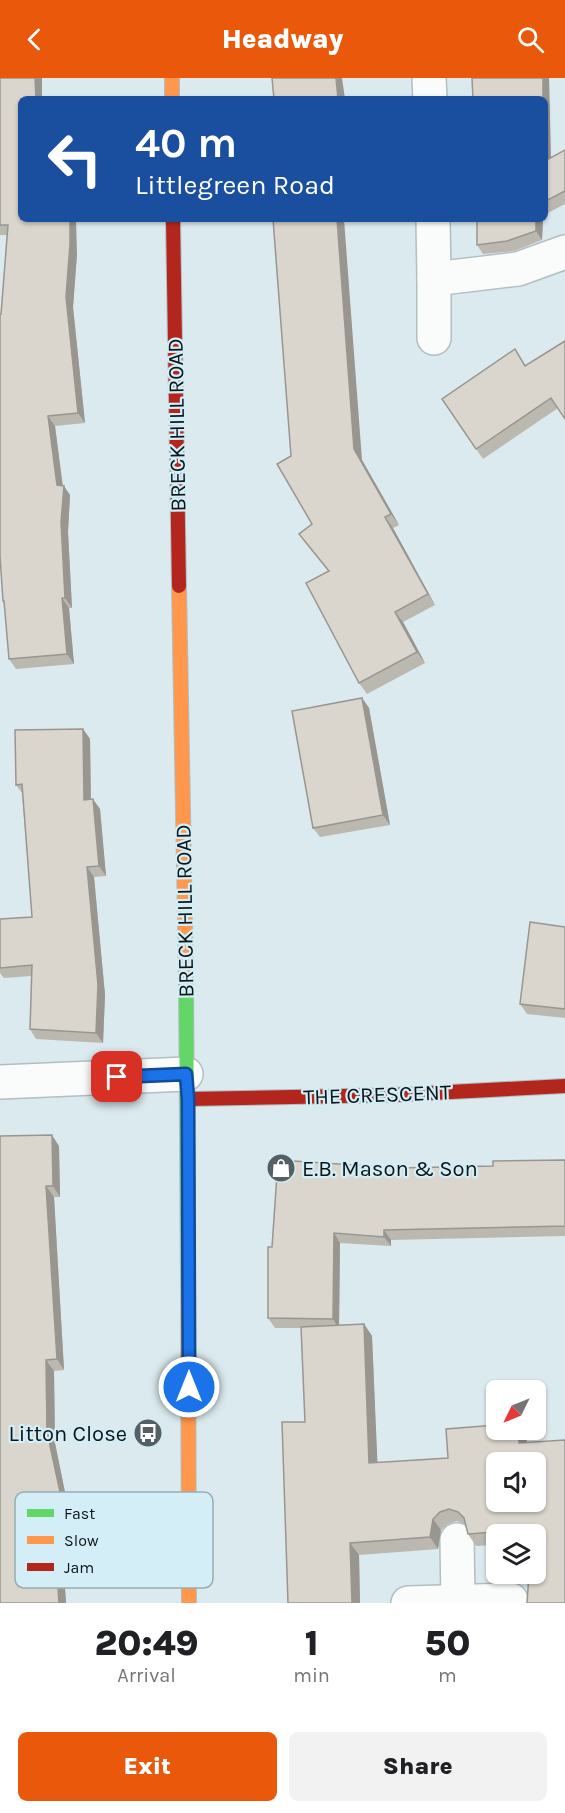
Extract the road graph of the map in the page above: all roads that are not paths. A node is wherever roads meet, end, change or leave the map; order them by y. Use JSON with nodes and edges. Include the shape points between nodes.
{"nodes":[{"id":1,"x":172,"y":78,"type":"edge"},
{"id":2,"x":429,"y":78,"type":"edge"},
{"id":3,"x":172,"y":96,"type":"edge"},
{"id":4,"x":430,"y":96,"type":"edge"},
{"id":5,"x":173,"y":222,"type":"edge"},
{"id":6,"x":433,"y":222,"type":"edge"},
{"id":7,"x":565,"y":252,"type":"edge"},
{"id":8,"x":434,"y":279,"type":"junction"},
{"id":9,"x":434,"y":338,"type":"dead end"},
{"id":10,"x":0,"y":1082,"type":"edge"},
{"id":11,"x":187,"y":1086,"type":"junction"},
{"id":12,"x":565,"y":1086,"type":"edge"},
{"id":13,"x":189,"y":1492,"type":"edge"},
{"id":14,"x":458,"y":1540,"type":"dead end"},
{"id":15,"x":189,"y":1588,"type":"edge"},
{"id":16,"x":511,"y":1600,"type":"dead end"},
{"id":17,"x":458,"y":1601,"type":"junction"},
{"id":18,"x":189,"y":1603,"type":"edge"},
{"id":19,"x":408,"y":1603,"type":"edge"}],
"edges":[{"from":1,"to":3,"type":"street"},
{"from":2,"to":4,"type":"street"},
{"from":5,"to":11,"type":"street","name":"BRECK HILL ROAD"},
{"from":6,"to":8,"type":"street"},
{"from":7,"to":8,"type":"street","via":[[518,269]]},
{"from":8,"to":9,"type":"street"},
{"from":10,"to":11,"type":"street"},
{"from":11,"to":12,"type":"street","name":"THE CRESCENT","via":[[393,1095]]},
{"from":11,"to":13,"type":"street","name":"BRECK HILL ROAD"},
{"from":14,"to":17,"type":"street"},
{"from":15,"to":18,"type":"street","name":"BRECK HILL ROAD"},
{"from":16,"to":17,"type":"street"},
{"from":17,"to":19,"type":"street"}]}
